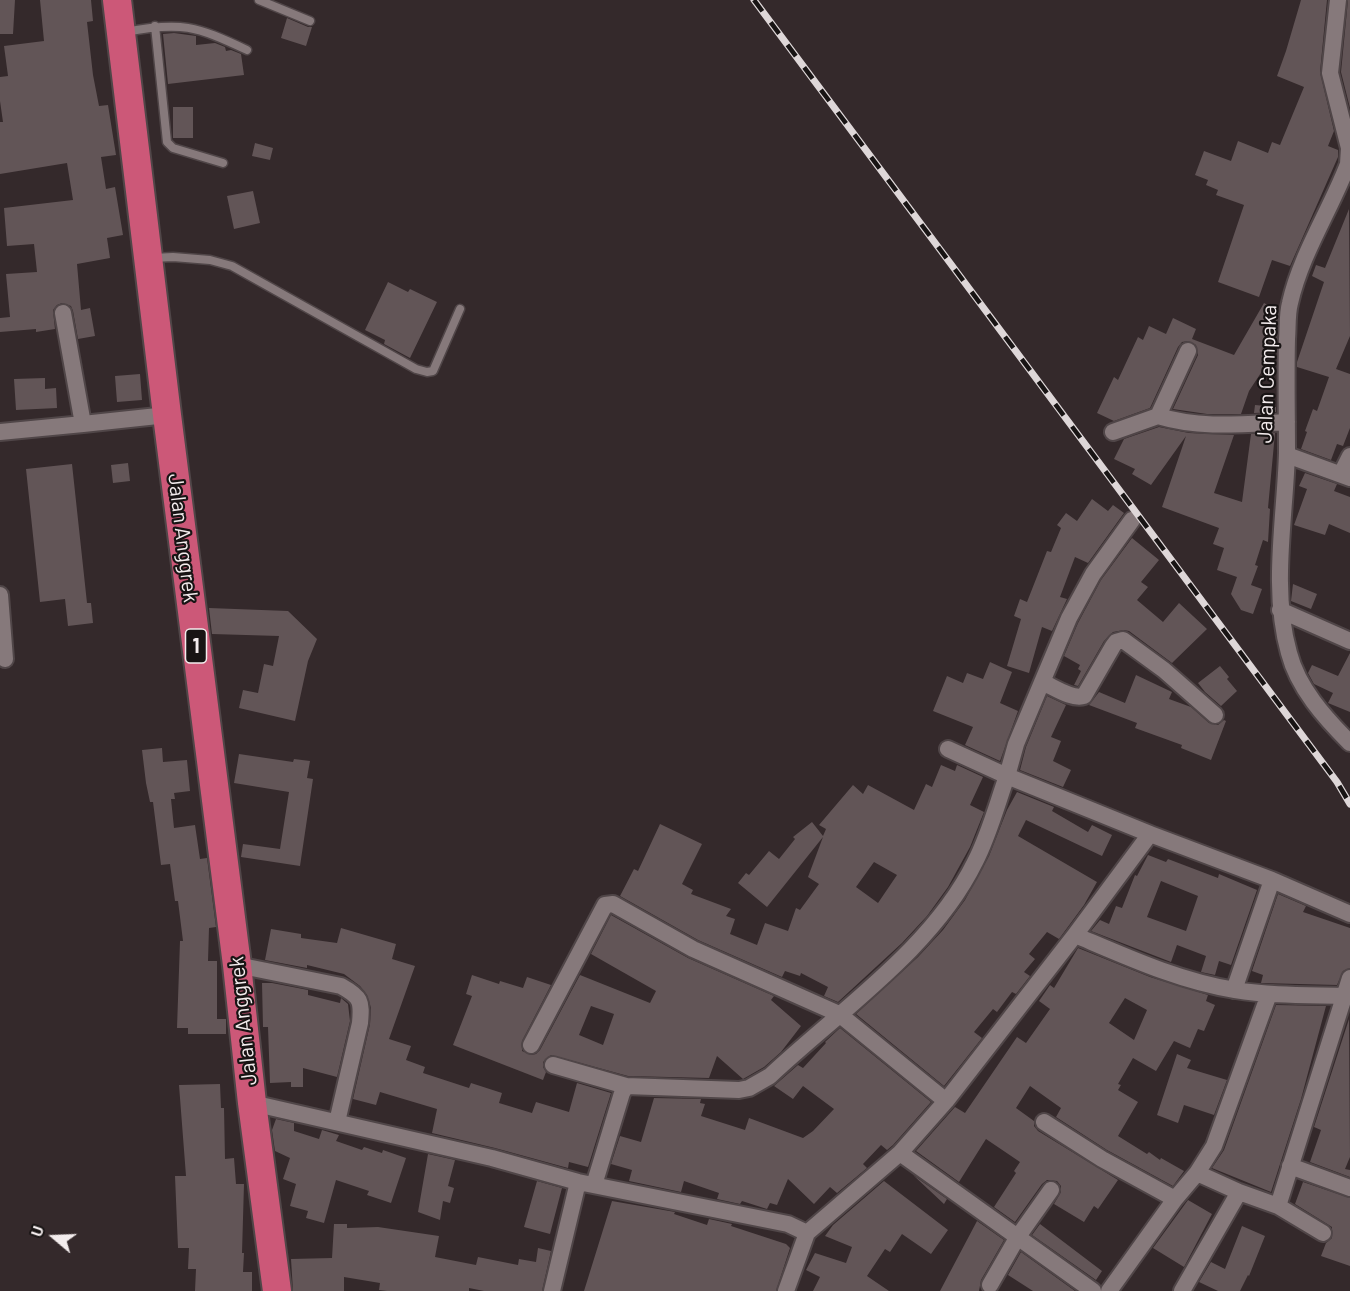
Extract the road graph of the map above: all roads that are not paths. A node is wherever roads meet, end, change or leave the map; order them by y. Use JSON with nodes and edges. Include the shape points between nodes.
{"nodes":[{"id":1,"x":117,"y":0,"type":"edge"},
{"id":2,"x":259,"y":0,"type":"edge"},
{"id":3,"x":1338,"y":0,"type":"edge"},
{"id":4,"x":310,"y":21,"type":"dead end"},
{"id":5,"x":155,"y":26,"type":"junction"},
{"id":6,"x":122,"y":33,"type":"junction"},
{"id":7,"x":247,"y":50,"type":"dead end"},
{"id":8,"x":223,"y":163,"type":"dead end"},
{"id":9,"x":160,"y":258,"type":"junction"},
{"id":10,"x":460,"y":309,"type":"dead end"},
{"id":11,"x":63,"y":314,"type":"dead end"},
{"id":12,"x":1188,"y":351,"type":"dead end"},
{"id":13,"x":167,"y":415,"type":"junction"},
{"id":14,"x":1158,"y":416,"type":"junction"},
{"id":15,"x":1287,"y":422,"type":"junction"},
{"id":16,"x":83,"y":424,"type":"junction"},
{"id":17,"x":0,"y":432,"type":"edge"},
{"id":18,"x":1113,"y":432,"type":"dead end"},
{"id":19,"x":1287,"y":455,"type":"junction"},
{"id":20,"x":1350,"y":456,"type":"edge"},
{"id":21,"x":1345,"y":476,"type":"edge"},
{"id":22,"x":1132,"y":520,"type":"dead end"},
{"id":23,"x":0,"y":595,"type":"edge"},
{"id":24,"x":1280,"y":610,"type":"junction"},
{"id":25,"x":1350,"y":641,"type":"edge"},
{"id":26,"x":5,"y":659,"type":"dead end"},
{"id":27,"x":1042,"y":682,"type":"junction"},
{"id":28,"x":1215,"y":715,"type":"dead end"},
{"id":29,"x":1350,"y":743,"type":"edge"},
{"id":30,"x":948,"y":749,"type":"dead end"},
{"id":31,"x":1007,"y":776,"type":"junction"},
{"id":32,"x":1150,"y":834,"type":"junction"},
{"id":33,"x":1272,"y":880,"type":"junction"},
{"id":34,"x":1350,"y":914,"type":"edge"},
{"id":35,"x":1076,"y":935,"type":"junction"},
{"id":36,"x":237,"y":966,"type":"junction"},
{"id":37,"x":1350,"y":978,"type":"edge"},
{"id":38,"x":1234,"y":990,"type":"junction"},
{"id":39,"x":1269,"y":994,"type":"junction"},
{"id":40,"x":1345,"y":996,"type":"junction"},
{"id":41,"x":838,"y":1014,"type":"junction"},
{"id":42,"x":531,"y":1045,"type":"dead end"},
{"id":43,"x":553,"y":1065,"type":"dead end"},
{"id":44,"x":626,"y":1086,"type":"junction"},
{"id":45,"x":946,"y":1101,"type":"junction"},
{"id":46,"x":252,"y":1103,"type":"junction"},
{"id":47,"x":337,"y":1122,"type":"junction"},
{"id":48,"x":1044,"y":1122,"type":"dead end"},
{"id":49,"x":900,"y":1153,"type":"junction"},
{"id":50,"x":1290,"y":1166,"type":"junction"},
{"id":51,"x":1197,"y":1173,"type":"junction"},
{"id":52,"x":586,"y":1184,"type":"junction"},
{"id":53,"x":1350,"y":1188,"type":"edge"},
{"id":54,"x":1051,"y":1190,"type":"dead end"},
{"id":55,"x":1239,"y":1192,"type":"junction"},
{"id":56,"x":1175,"y":1199,"type":"junction"},
{"id":57,"x":1278,"y":1206,"type":"junction"},
{"id":58,"x":807,"y":1233,"type":"junction"},
{"id":59,"x":1323,"y":1233,"type":"dead end"},
{"id":60,"x":1017,"y":1238,"type":"junction"},
{"id":61,"x":990,"y":1285,"type":"dead end"},
{"id":62,"x":277,"y":1291,"type":"edge"},
{"id":63,"x":552,"y":1291,"type":"edge"},
{"id":64,"x":786,"y":1291,"type":"edge"},
{"id":65,"x":1093,"y":1291,"type":"edge"},
{"id":66,"x":1111,"y":1291,"type":"edge"},
{"id":67,"x":1182,"y":1291,"type":"edge"}],
"edges":[{"from":1,"to":6,"type":"highway","name":"Jalan Anggrek","number":"1"},
{"from":2,"to":4,"type":"lane"},
{"from":3,"to":15,"type":"street","name":"Jalan Cempaka","via":[[1330,73],[1349,148],[1348,164],[1303,261],[1289,306]]},
{"from":5,"to":6,"type":"lane"},
{"from":5,"to":7,"type":"lane","via":[[206,31]]},
{"from":5,"to":8,"type":"lane","via":[[167,142],[173,148]]},
{"from":6,"to":9,"type":"highway","name":"Jalan Anggrek","number":"1"},
{"from":9,"to":10,"type":"lane","via":[[210,260],[232,266],[427,372],[433,370]]},
{"from":9,"to":13,"type":"highway","name":"Jalan Anggrek","number":"1"},
{"from":11,"to":16,"type":"street"},
{"from":12,"to":14,"type":"street"},
{"from":13,"to":16,"type":"street"},
{"from":13,"to":36,"type":"highway","name":"Jalan Anggrek","number":"1"},
{"from":14,"to":15,"type":"street","via":[[1208,425]]},
{"from":14,"to":18,"type":"street"},
{"from":15,"to":19,"type":"street","name":"Jalan Cempaka"},
{"from":16,"to":17,"type":"street"},
{"from":19,"to":21,"type":"street"},
{"from":19,"to":24,"type":"street","name":"Jalan Cempaka"},
{"from":20,"to":21,"type":"street"},
{"from":22,"to":27,"type":"street","via":[[1093,574]]},
{"from":23,"to":26,"type":"street"},
{"from":24,"to":25,"type":"street"},
{"from":24,"to":29,"type":"street","name":"Jalan Cempaka","via":[[1289,655],[1298,675],[1316,705]]},
{"from":27,"to":28,"type":"street","via":[[1072,696],[1084,696],[1113,646],[1123,640]]},
{"from":27,"to":31,"type":"street"},
{"from":30,"to":31,"type":"street"},
{"from":31,"to":32,"type":"street"},
{"from":31,"to":41,"type":"street","via":[[976,861],[954,897],[908,953]]},
{"from":32,"to":33,"type":"street"},
{"from":32,"to":35,"type":"street"},
{"from":33,"to":34,"type":"street"},
{"from":33,"to":38,"type":"street"},
{"from":35,"to":38,"type":"street","via":[[1180,977]]},
{"from":35,"to":45,"type":"street"},
{"from":36,"to":46,"type":"highway","name":"Jalan Anggrek","number":"1"},
{"from":36,"to":47,"type":"street","via":[[341,986],[360,1000],[360,1023]]},
{"from":37,"to":40,"type":"street"},
{"from":38,"to":39,"type":"street"},
{"from":39,"to":40,"type":"street"},
{"from":39,"to":51,"type":"street","via":[[1214,1146]]},
{"from":40,"to":50,"type":"street"},
{"from":41,"to":42,"type":"street","via":[[693,949],[608,903]]},
{"from":41,"to":44,"type":"street","via":[[770,1076],[749,1088]]},
{"from":41,"to":45,"type":"street"},
{"from":43,"to":44,"type":"street"},
{"from":44,"to":52,"type":"street"},
{"from":45,"to":49,"type":"street"},
{"from":46,"to":47,"type":"street"},
{"from":46,"to":62,"type":"highway","name":"Jalan Anggrek","number":"1"},
{"from":47,"to":52,"type":"street"},
{"from":48,"to":56,"type":"street"},
{"from":49,"to":58,"type":"street"},
{"from":49,"to":60,"type":"street"},
{"from":50,"to":53,"type":"street"},
{"from":50,"to":57,"type":"street"},
{"from":51,"to":55,"type":"street"},
{"from":51,"to":56,"type":"street"},
{"from":52,"to":58,"type":"street","via":[[788,1224]]},
{"from":52,"to":63,"type":"street"},
{"from":54,"to":60,"type":"street"},
{"from":55,"to":57,"type":"street"},
{"from":55,"to":67,"type":"street"},
{"from":56,"to":66,"type":"street"},
{"from":57,"to":59,"type":"street"},
{"from":58,"to":64,"type":"street"},
{"from":60,"to":61,"type":"street"},
{"from":60,"to":65,"type":"street"}]}
